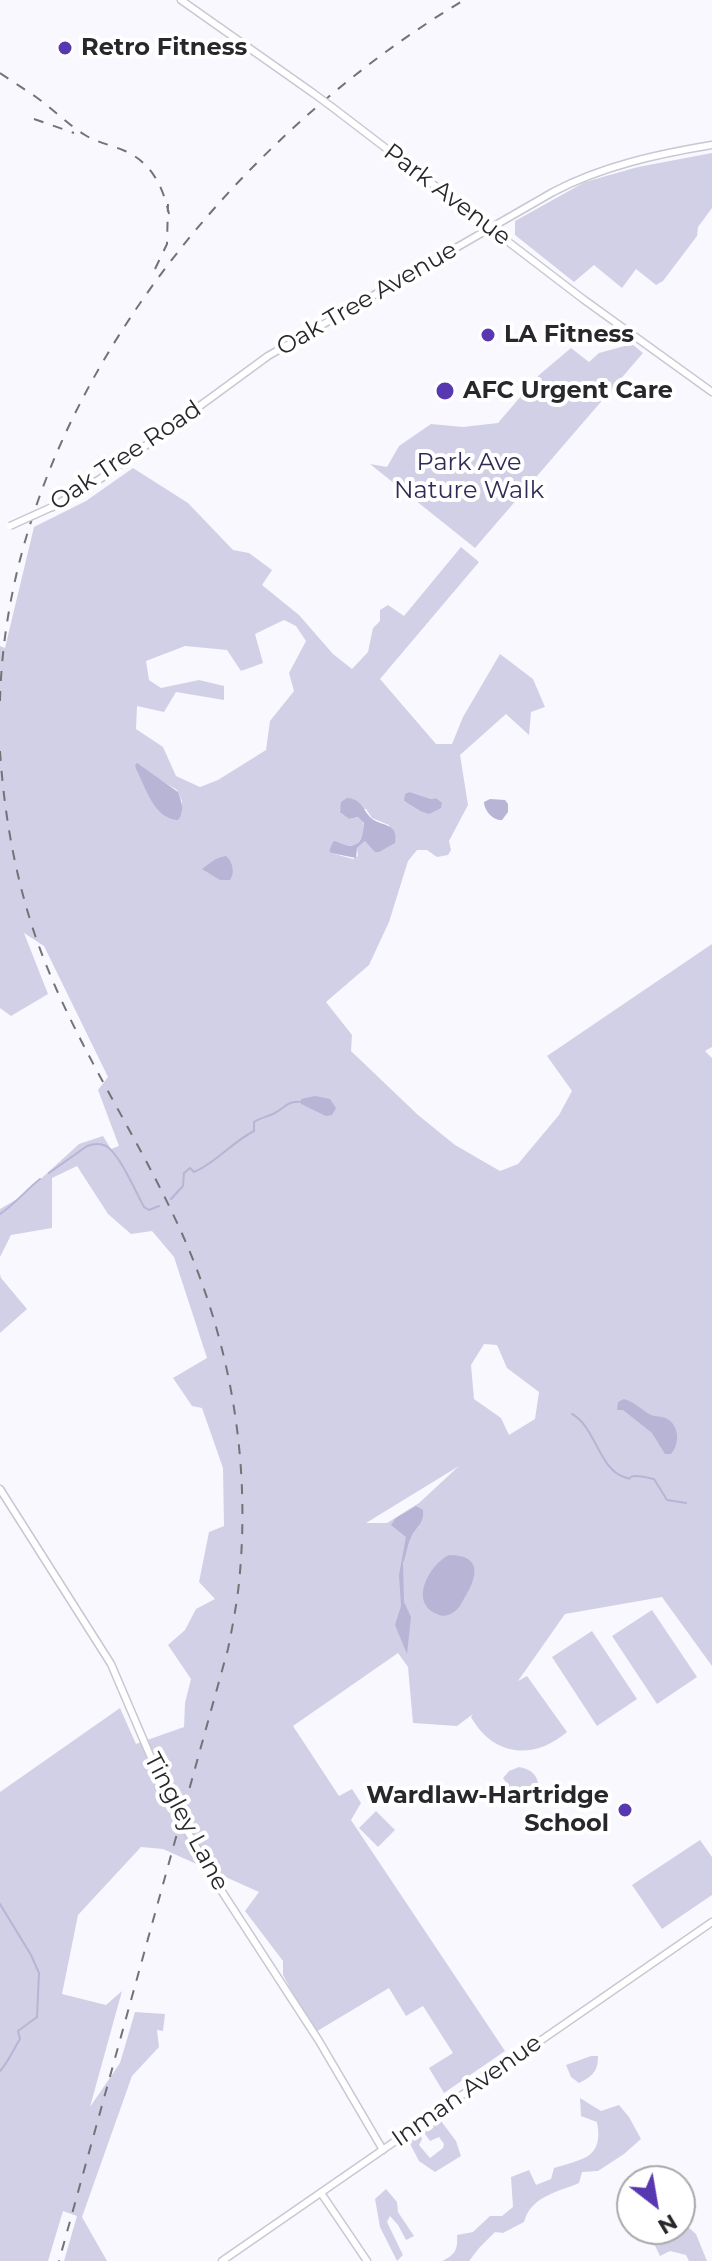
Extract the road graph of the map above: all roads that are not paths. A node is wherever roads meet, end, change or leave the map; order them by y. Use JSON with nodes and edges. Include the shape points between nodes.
{"nodes":[{"id":1,"x":181,"y":0,"type":"edge"},
{"id":2,"x":712,"y":145,"type":"edge"},
{"id":3,"x":490,"y":227,"type":"junction"},
{"id":4,"x":246,"y":372,"type":"joint"},
{"id":5,"x":712,"y":392,"type":"edge"},
{"id":6,"x":0,"y":530,"type":"edge"},
{"id":7,"x":0,"y":1489,"type":"edge"},
{"id":8,"x":712,"y":1922,"type":"edge"},
{"id":9,"x":383,"y":2150,"type":"junction"},
{"id":10,"x":321,"y":2193,"type":"junction"},
{"id":11,"x":222,"y":2261,"type":"edge"},
{"id":12,"x":367,"y":2261,"type":"edge"}],
"edges":[{"from":1,"to":3,"type":"street","name":"Park Avenue","bridge":true},
{"from":2,"to":3,"type":"street","name":"Oak Tree Avenue","via":[[584,177]]},
{"from":3,"to":4,"type":"street","name":"Oak Tree Avenue"},
{"from":3,"to":5,"type":"street","name":"Park Avenue"},
{"from":4,"to":6,"type":"street","name":"Oak Tree Road","bridge":true,"via":[[100,479]]},
{"from":7,"to":9,"type":"street","name":"Tingley Lane","via":[[111,1664],[192,1841]]},
{"from":8,"to":9,"type":"street","name":"Inman Avenue"},
{"from":9,"to":10,"type":"street","name":"Inman Avenue"},
{"from":10,"to":11,"type":"street","name":"Inman Avenue"},
{"from":10,"to":12,"type":"street"}]}
